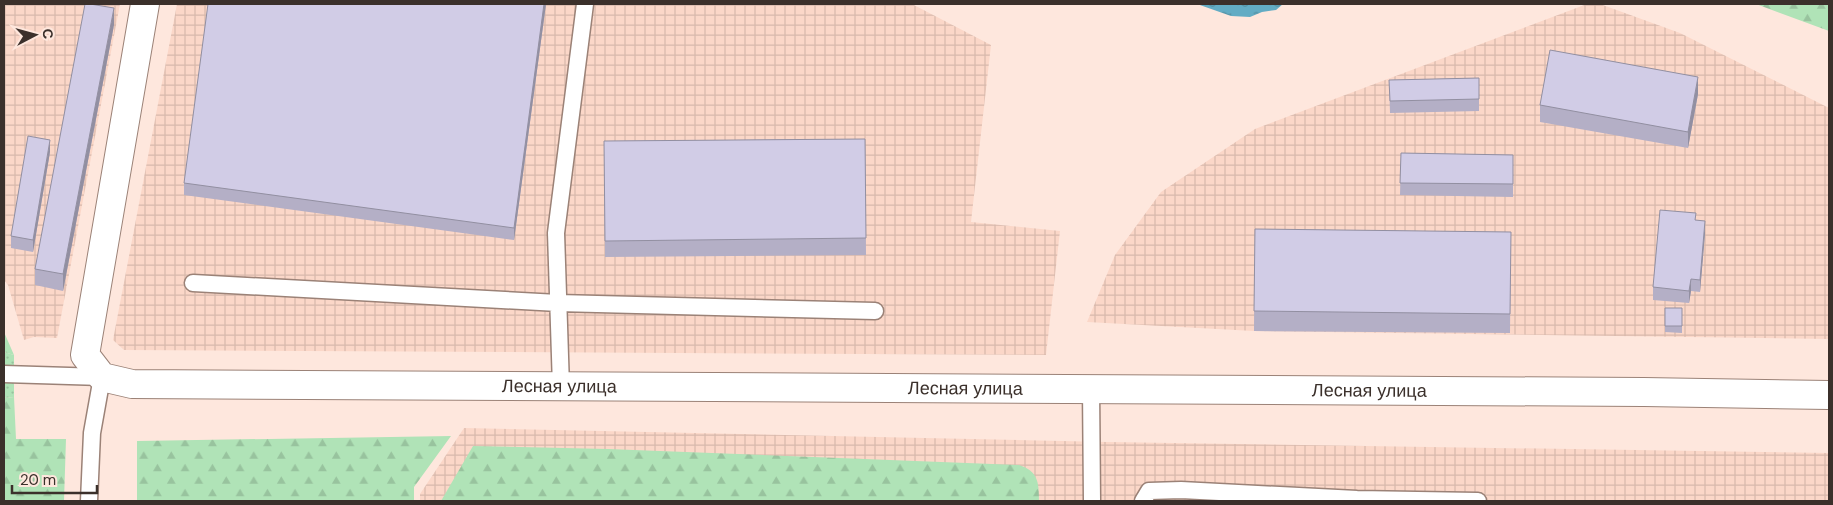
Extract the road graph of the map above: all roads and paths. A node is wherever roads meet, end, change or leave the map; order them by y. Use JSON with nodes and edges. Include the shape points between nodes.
{"nodes":[{"id":1,"x":145,"y":4,"type":"edge"},
{"id":2,"x":585,"y":4,"type":"edge"},
{"id":3,"x":193,"y":283,"type":"dead end"},
{"id":4,"x":558,"y":303,"type":"junction"},
{"id":5,"x":875,"y":311,"type":"dead end"},
{"id":6,"x":4,"y":374,"type":"edge"},
{"id":7,"x":102,"y":377,"type":"junction"},
{"id":8,"x":561,"y":387,"type":"junction"},
{"id":9,"x":1092,"y":388,"type":"junction"},
{"id":10,"x":1829,"y":395,"type":"edge"},
{"id":11,"x":89,"y":501,"type":"edge"},
{"id":12,"x":1092,"y":501,"type":"edge"},
{"id":13,"x":1143,"y":501,"type":"edge"},
{"id":14,"x":1478,"y":501,"type":"edge"}],
"edges":[{"from":1,"to":7,"type":"street","via":[[85,355]]},
{"from":2,"to":4,"type":"lane","via":[[556,233]]},
{"from":3,"to":4,"type":"lane"},
{"from":4,"to":5,"type":"lane"},
{"from":4,"to":8,"type":"lane"},
{"from":6,"to":7,"type":"lane"},
{"from":7,"to":8,"type":"street","name":"Лесная улица","via":[[132,384]]},
{"from":7,"to":11,"type":"lane","via":[[92,433]]},
{"from":8,"to":9,"type":"street","name":"Лесная улица"},
{"from":9,"to":10,"type":"street","name":"Лесная улица"},
{"from":9,"to":12,"type":"lane"},
{"from":13,"to":14,"type":"lane","via":[[1149,491],[1181,490]]}]}
